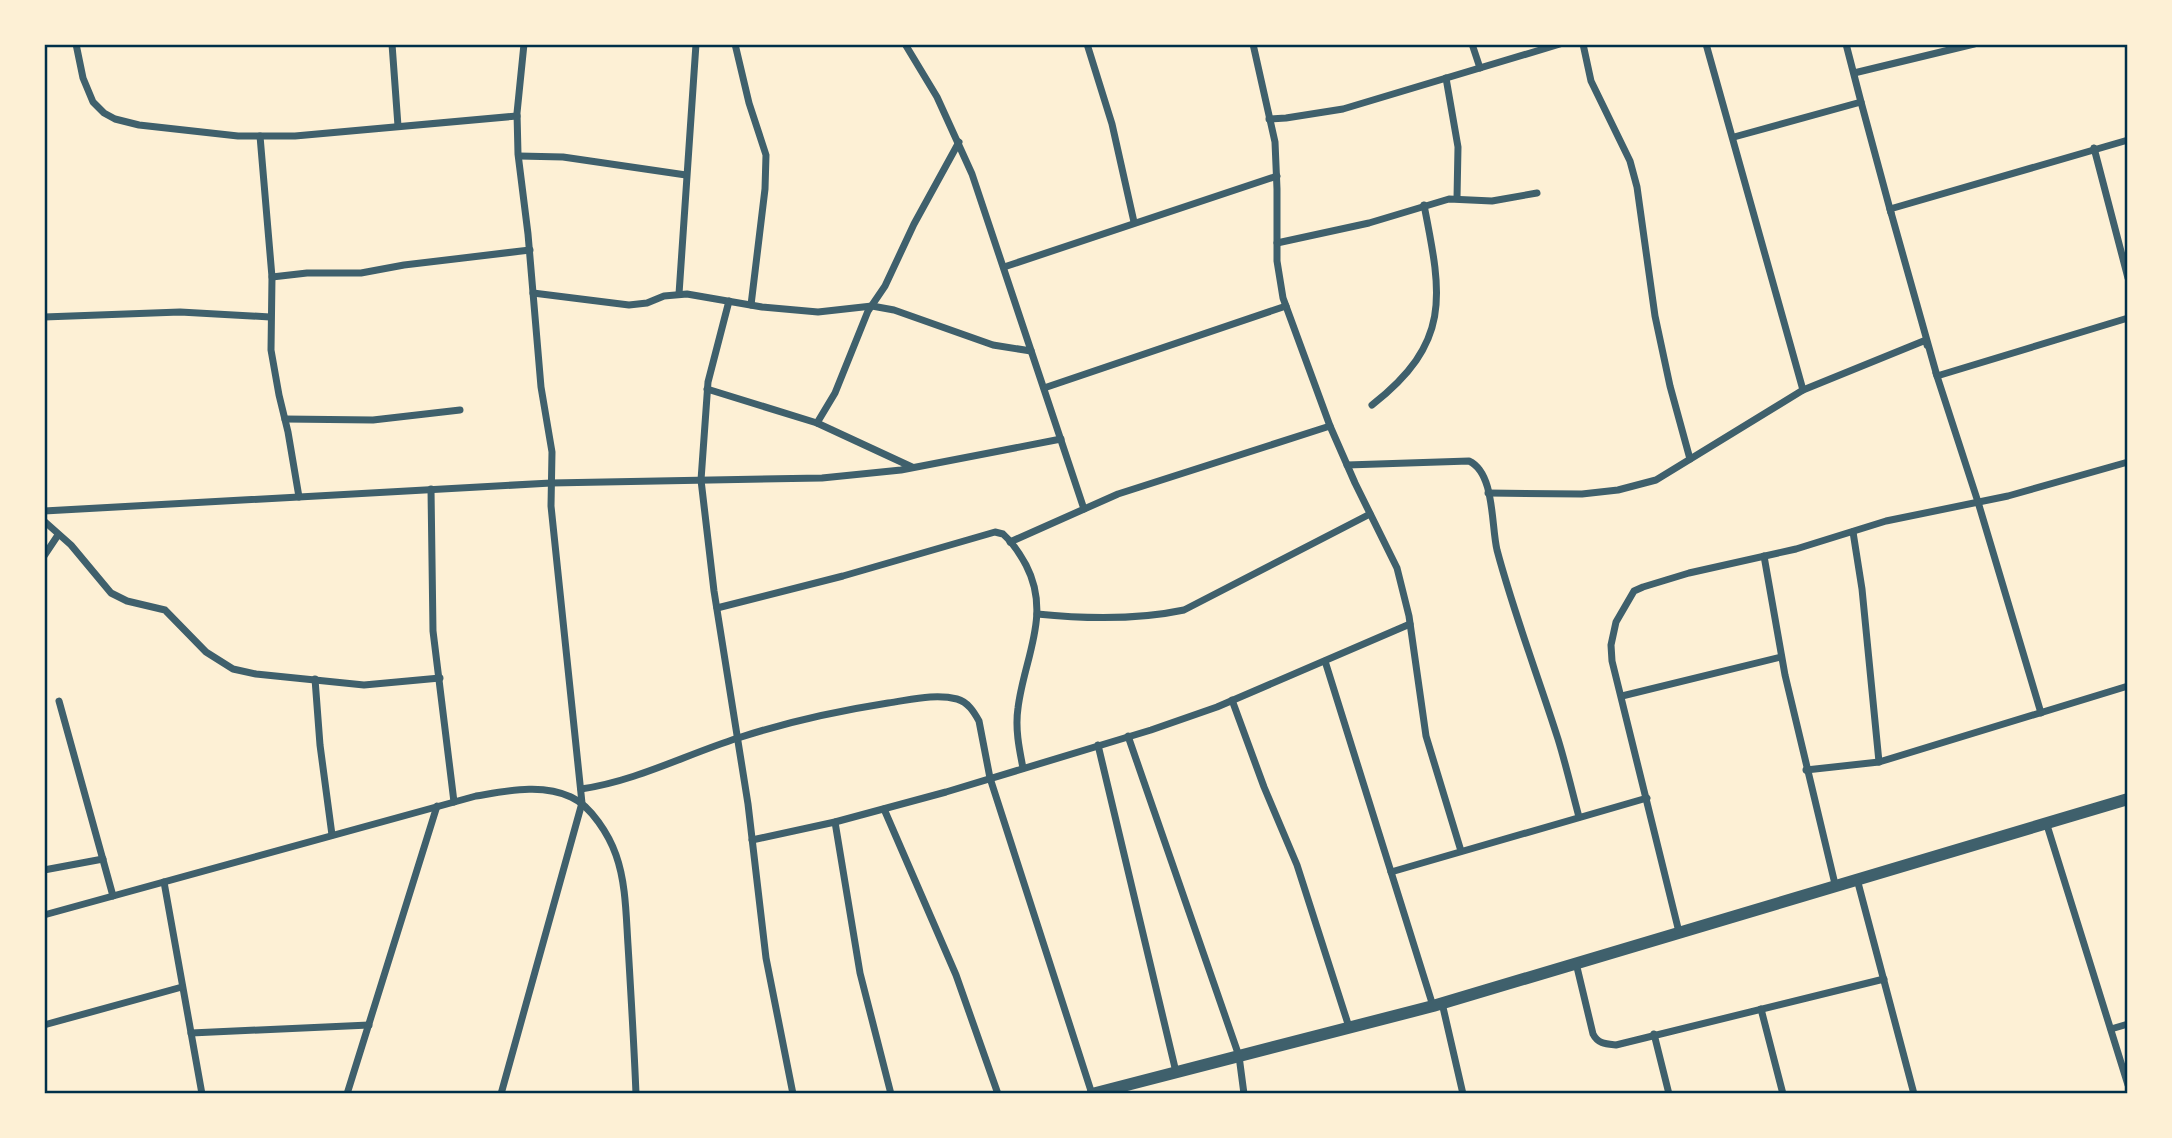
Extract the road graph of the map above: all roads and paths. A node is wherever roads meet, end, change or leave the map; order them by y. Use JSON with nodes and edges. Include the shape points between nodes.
{"nodes":[{"id":1,"x":76,"y":44,"type":"edge"},
{"id":2,"x":392,"y":44,"type":"edge"},
{"id":3,"x":524,"y":44,"type":"edge"},
{"id":4,"x":696,"y":44,"type":"edge"},
{"id":5,"x":735,"y":44,"type":"edge"},
{"id":6,"x":1087,"y":44,"type":"edge"},
{"id":7,"x":1253,"y":44,"type":"edge"},
{"id":8,"x":1472,"y":44,"type":"edge"},
{"id":9,"x":1560,"y":44,"type":"edge"},
{"id":10,"x":1583,"y":44,"type":"edge"},
{"id":11,"x":1706,"y":44,"type":"edge"},
{"id":12,"x":1846,"y":44,"type":"edge"},
{"id":13,"x":1974,"y":44,"type":"edge"},
{"id":14,"x":908,"y":46,"type":"edge"},
{"id":15,"x":1480,"y":68,"type":"junction"},
{"id":16,"x":1854,"y":73,"type":"junction"},
{"id":17,"x":1446,"y":78,"type":"junction"},
{"id":18,"x":1861,"y":102,"type":"junction"},
{"id":19,"x":517,"y":116,"type":"junction"},
{"id":20,"x":1269,"y":118,"type":"junction"},
{"id":21,"x":398,"y":126,"type":"junction"},
{"id":22,"x":260,"y":136,"type":"junction"},
{"id":23,"x":1734,"y":137,"type":"junction"},
{"id":24,"x":2128,"y":140,"type":"edge"},
{"id":25,"x":959,"y":142,"type":"junction"},
{"id":26,"x":2094,"y":148,"type":"junction"},
{"id":27,"x":519,"y":156,"type":"junction"},
{"id":28,"x":686,"y":175,"type":"junction"},
{"id":29,"x":1276,"y":176,"type":"junction"},
{"id":30,"x":1536,"y":194,"type":"dead end"},
{"id":31,"x":1457,"y":198,"type":"junction"},
{"id":32,"x":1424,"y":205,"type":"junction"},
{"id":33,"x":1890,"y":209,"type":"junction"},
{"id":34,"x":1134,"y":222,"type":"junction"},
{"id":35,"x":1277,"y":243,"type":"junction"},
{"id":36,"x":530,"y":250,"type":"junction"},
{"id":37,"x":1004,"y":267,"type":"junction"},
{"id":38,"x":272,"y":277,"type":"junction"},
{"id":39,"x":2128,"y":278,"type":"edge"},
{"id":40,"x":533,"y":293,"type":"junction"},
{"id":41,"x":679,"y":293,"type":"junction"},
{"id":42,"x":729,"y":301,"type":"junction"},
{"id":43,"x":751,"y":305,"type":"junction"},
{"id":44,"x":872,"y":306,"type":"junction"},
{"id":45,"x":1286,"y":306,"type":"junction"},
{"id":46,"x":44,"y":317,"type":"edge"},
{"id":47,"x":270,"y":317,"type":"junction"},
{"id":48,"x":2128,"y":318,"type":"edge"},
{"id":49,"x":1926,"y":340,"type":"junction"},
{"id":50,"x":1031,"y":351,"type":"junction"},
{"id":51,"x":1937,"y":376,"type":"junction"},
{"id":52,"x":1044,"y":388,"type":"junction"},
{"id":53,"x":707,"y":389,"type":"junction"},
{"id":54,"x":1803,"y":390,"type":"junction"},
{"id":55,"x":1372,"y":405,"type":"dead end"},
{"id":56,"x":460,"y":410,"type":"dead end"},
{"id":57,"x":285,"y":419,"type":"junction"},
{"id":58,"x":817,"y":423,"type":"junction"},
{"id":59,"x":1330,"y":426,"type":"junction"},
{"id":60,"x":1061,"y":439,"type":"junction"},
{"id":61,"x":1690,"y":459,"type":"junction"},
{"id":62,"x":2128,"y":462,"type":"edge"},
{"id":63,"x":1347,"y":465,"type":"junction"},
{"id":64,"x":912,"y":467,"type":"junction"},
{"id":65,"x":701,"y":480,"type":"junction"},
{"id":66,"x":551,"y":483,"type":"junction"},
{"id":67,"x":431,"y":489,"type":"junction"},
{"id":68,"x":1488,"y":494,"type":"junction"},
{"id":69,"x":299,"y":497,"type":"junction"},
{"id":70,"x":1978,"y":502,"type":"junction"},
{"id":71,"x":1084,"y":509,"type":"junction"},
{"id":72,"x":44,"y":511,"type":"edge"},
{"id":73,"x":1370,"y":514,"type":"junction"},
{"id":74,"x":44,"y":521,"type":"edge"},
{"id":75,"x":1853,"y":532,"type":"junction"},
{"id":76,"x":58,"y":535,"type":"junction"},
{"id":77,"x":1010,"y":542,"type":"junction"},
{"id":78,"x":44,"y":556,"type":"edge"},
{"id":79,"x":1764,"y":556,"type":"junction"},
{"id":80,"x":717,"y":608,"type":"junction"},
{"id":81,"x":1037,"y":614,"type":"junction"},
{"id":82,"x":1410,"y":624,"type":"junction"},
{"id":83,"x":1782,"y":657,"type":"junction"},
{"id":84,"x":1325,"y":661,"type":"junction"},
{"id":85,"x":440,"y":678,"type":"junction"},
{"id":86,"x":316,"y":680,"type":"junction"},
{"id":87,"x":2128,"y":686,"type":"edge"},
{"id":88,"x":1622,"y":696,"type":"junction"},
{"id":89,"x":1232,"y":700,"type":"junction"},
{"id":90,"x":59,"y":701,"type":"dead end"},
{"id":91,"x":2040,"y":713,"type":"junction"},
{"id":92,"x":1128,"y":736,"type":"junction"},
{"id":93,"x":737,"y":738,"type":"junction"},
{"id":94,"x":1098,"y":745,"type":"junction"},
{"id":95,"x":1880,"y":762,"type":"junction"},
{"id":96,"x":1023,"y":768,"type":"junction"},
{"id":97,"x":1807,"y":770,"type":"junction"},
{"id":98,"x":990,"y":778,"type":"junction"},
{"id":99,"x":581,"y":789,"type":"junction"},
{"id":100,"x":1647,"y":798,"type":"junction"},
{"id":101,"x":2128,"y":799,"type":"edge"},
{"id":102,"x":454,"y":802,"type":"junction"},
{"id":103,"x":582,"y":803,"type":"junction"},
{"id":104,"x":437,"y":806,"type":"junction"},
{"id":105,"x":884,"y":809,"type":"junction"},
{"id":106,"x":1579,"y":817,"type":"junction"},
{"id":107,"x":2046,"y":821,"type":"junction"},
{"id":108,"x":835,"y":822,"type":"junction"},
{"id":109,"x":332,"y":835,"type":"junction"},
{"id":110,"x":752,"y":840,"type":"junction"},
{"id":111,"x":1461,"y":851,"type":"junction"},
{"id":112,"x":103,"y":859,"type":"junction"},
{"id":113,"x":44,"y":870,"type":"edge"},
{"id":114,"x":1391,"y":872,"type":"junction"},
{"id":115,"x":1857,"y":879,"type":"junction"},
{"id":116,"x":164,"y":882,"type":"junction"},
{"id":117,"x":1835,"y":884,"type":"junction"},
{"id":118,"x":113,"y":895,"type":"junction"},
{"id":119,"x":44,"y":915,"type":"edge"},
{"id":120,"x":1679,"y":932,"type":"junction"},
{"id":121,"x":1576,"y":963,"type":"junction"},
{"id":122,"x":1884,"y":979,"type":"junction"},
{"id":123,"x":183,"y":987,"type":"junction"},
{"id":124,"x":1437,"y":1004,"type":"junction"},
{"id":125,"x":1761,"y":1009,"type":"junction"},
{"id":126,"x":2128,"y":1024,"type":"edge"},
{"id":127,"x":44,"y":1025,"type":"edge"},
{"id":128,"x":369,"y":1025,"type":"junction"},
{"id":129,"x":1349,"y":1027,"type":"junction"},
{"id":130,"x":2111,"y":1029,"type":"junction"},
{"id":131,"x":191,"y":1033,"type":"junction"},
{"id":132,"x":1654,"y":1034,"type":"junction"},
{"id":133,"x":1238,"y":1056,"type":"junction"},
{"id":134,"x":1176,"y":1072,"type":"junction"},
{"id":135,"x":2128,"y":1085,"type":"edge"},
{"id":136,"x":202,"y":1094,"type":"edge"},
{"id":137,"x":347,"y":1094,"type":"edge"},
{"id":138,"x":501,"y":1094,"type":"edge"},
{"id":139,"x":636,"y":1094,"type":"edge"},
{"id":140,"x":793,"y":1094,"type":"edge"},
{"id":141,"x":891,"y":1094,"type":"edge"},
{"id":142,"x":998,"y":1094,"type":"edge"},
{"id":143,"x":1092,"y":1094,"type":"edge"},
{"id":144,"x":1244,"y":1094,"type":"edge"},
{"id":145,"x":1464,"y":1094,"type":"edge"},
{"id":146,"x":1669,"y":1094,"type":"edge"},
{"id":147,"x":1783,"y":1094,"type":"edge"},
{"id":148,"x":1914,"y":1094,"type":"edge"}],
"edges":[{"from":1,"to":22,"type":"street","via":[[93,102],[115,119]]},
{"from":2,"to":21,"type":"street"},
{"from":3,"to":19,"type":"street"},
{"from":4,"to":28,"type":"street"},
{"from":5,"to":43,"type":"street","via":[[766,155]]},
{"from":6,"to":34,"type":"street","via":[[1112,124]]},
{"from":7,"to":20,"type":"street"},
{"from":8,"to":15,"type":"street"},
{"from":9,"to":15,"type":"street"},
{"from":10,"to":61,"type":"street","via":[[1591,81],[1630,161],[1637,187],[1655,316]]},
{"from":11,"to":23,"type":"street"},
{"from":12,"to":16,"type":"street"},
{"from":13,"to":16,"type":"street"},
{"from":14,"to":25,"type":"street"},
{"from":15,"to":17,"type":"street"},
{"from":16,"to":18,"type":"street"},
{"from":17,"to":20,"type":"street","via":[[1343,109]]},
{"from":17,"to":31,"type":"street","via":[[1458,147]]},
{"from":18,"to":23,"type":"street"},
{"from":18,"to":33,"type":"street"},
{"from":19,"to":21,"type":"street"},
{"from":19,"to":27,"type":"street"},
{"from":20,"to":29,"type":"street"},
{"from":21,"to":22,"type":"street"},
{"from":22,"to":38,"type":"street"},
{"from":23,"to":54,"type":"street"},
{"from":24,"to":26,"type":"street"},
{"from":25,"to":37,"type":"street"},
{"from":25,"to":44,"type":"street"},
{"from":26,"to":33,"type":"street"},
{"from":26,"to":39,"type":"street"},
{"from":27,"to":28,"type":"street","via":[[574,158]]},
{"from":27,"to":36,"type":"street"},
{"from":28,"to":41,"type":"street"},
{"from":29,"to":34,"type":"street"},
{"from":29,"to":35,"type":"street"},
{"from":30,"to":31,"type":"street","via":[[1492,201]]},
{"from":31,"to":32,"type":"street"},
{"from":32,"to":35,"type":"street","via":[[1369,223]]},
{"from":32,"to":55,"type":"street","via":[[1438,298],[1433,323],[1415,364]]},
{"from":33,"to":49,"type":"street"},
{"from":33,"to":51,"type":"street"},
{"from":34,"to":37,"type":"street"},
{"from":35,"to":45,"type":"street"},
{"from":36,"to":38,"type":"street","via":[[361,273]]},
{"from":36,"to":40,"type":"street"},
{"from":37,"to":50,"type":"street"},
{"from":38,"to":47,"type":"street"},
{"from":40,"to":41,"type":"street","via":[[629,305]]},
{"from":40,"to":66,"type":"street","via":[[552,452]]},
{"from":41,"to":42,"type":"street"},
{"from":42,"to":43,"type":"street"},
{"from":42,"to":53,"type":"street"},
{"from":43,"to":44,"type":"street","via":[[818,312]]},
{"from":44,"to":50,"type":"street","via":[[993,345]]},
{"from":44,"to":58,"type":"street","via":[[835,393]]},
{"from":45,"to":52,"type":"street"},
{"from":45,"to":59,"type":"street"},
{"from":46,"to":47,"type":"street","via":[[180,312]]},
{"from":47,"to":57,"type":"street","via":[[271,349]]},
{"from":48,"to":51,"type":"street"},
{"from":49,"to":51,"type":"street"},
{"from":49,"to":54,"type":"street"},
{"from":50,"to":52,"type":"street"},
{"from":51,"to":70,"type":"street"},
{"from":52,"to":60,"type":"street"},
{"from":53,"to":58,"type":"street"},
{"from":53,"to":65,"type":"street"},
{"from":54,"to":61,"type":"street"},
{"from":56,"to":57,"type":"street","via":[[373,420]]},
{"from":57,"to":69,"type":"street"},
{"from":58,"to":64,"type":"street"},
{"from":59,"to":63,"type":"street"},
{"from":59,"to":71,"type":"street"},
{"from":60,"to":64,"type":"street"},
{"from":60,"to":71,"type":"street"},
{"from":61,"to":68,"type":"street","via":[[1657,480],[1618,490]]},
{"from":62,"to":70,"type":"street"},
{"from":63,"to":68,"type":"street","via":[[1469,461],[1484,475]]},
{"from":63,"to":73,"type":"street"},
{"from":64,"to":65,"type":"street","via":[[822,478]]},
{"from":65,"to":66,"type":"street"},
{"from":65,"to":80,"type":"street"},
{"from":66,"to":67,"type":"street"},
{"from":66,"to":99,"type":"street"},
{"from":67,"to":69,"type":"street"},
{"from":67,"to":85,"type":"street","via":[[433,631]]},
{"from":68,"to":106,"type":"street","via":[[1503,571]]},
{"from":69,"to":72,"type":"street"},
{"from":70,"to":75,"type":"street"},
{"from":70,"to":91,"type":"street"},
{"from":71,"to":77,"type":"street"},
{"from":73,"to":81,"type":"street","via":[[1184,610],[1084,619]]},
{"from":73,"to":82,"type":"street","via":[[1397,568]]},
{"from":74,"to":76,"type":"street"},
{"from":75,"to":79,"type":"street"},
{"from":75,"to":95,"type":"street"},
{"from":76,"to":78,"type":"street"},
{"from":76,"to":86,"type":"street","via":[[111,593],[165,610],[220,662],[256,674]]},
{"from":77,"to":80,"type":"street","via":[[995,533]]},
{"from":77,"to":81,"type":"street","via":[[1032,578]]},
{"from":79,"to":83,"type":"street"},
{"from":79,"to":88,"type":"street","via":[[1634,591],[1616,622],[1611,645]]},
{"from":80,"to":93,"type":"street"},
{"from":81,"to":96,"type":"street","via":[[1018,708]]},
{"from":82,"to":84,"type":"street"},
{"from":82,"to":111,"type":"street","via":[[1426,736]]},
{"from":83,"to":88,"type":"street"},
{"from":83,"to":97,"type":"street"},
{"from":84,"to":89,"type":"street"},
{"from":84,"to":114,"type":"street"},
{"from":85,"to":86,"type":"street","via":[[364,685]]},
{"from":85,"to":102,"type":"street"},
{"from":86,"to":109,"type":"street"},
{"from":87,"to":91,"type":"street"},
{"from":88,"to":100,"type":"street"},
{"from":89,"to":92,"type":"street"},
{"from":89,"to":129,"type":"street","via":[[1297,864]]},
{"from":90,"to":112,"type":"street"},
{"from":91,"to":95,"type":"street"},
{"from":92,"to":94,"type":"street"},
{"from":92,"to":133,"type":"street"},
{"from":93,"to":98,"type":"street","via":[[842,710],[929,697],[957,699],[970,707],[979,721]]},
{"from":93,"to":99,"type":"street","via":[[606,785]]},
{"from":93,"to":110,"type":"street"},
{"from":94,"to":96,"type":"street"},
{"from":94,"to":134,"type":"street"},
{"from":95,"to":97,"type":"street"},
{"from":96,"to":98,"type":"street"},
{"from":97,"to":117,"type":"street"},
{"from":98,"to":105,"type":"street"},
{"from":98,"to":143,"type":"street"},
{"from":99,"to":103,"type":"street"},
{"from":100,"to":106,"type":"street"},
{"from":100,"to":120,"type":"street"},
{"from":101,"to":107,"type":"street"},
{"from":102,"to":103,"type":"street","via":[[530,789],[555,792]]},
{"from":102,"to":104,"type":"street"},
{"from":103,"to":138,"type":"street"},
{"from":103,"to":139,"type":"street","via":[[609,838],[623,884]]},
{"from":104,"to":109,"type":"street"},
{"from":104,"to":128,"type":"street"},
{"from":105,"to":108,"type":"street"},
{"from":105,"to":142,"type":"street","via":[[956,975]]},
{"from":106,"to":111,"type":"street"},
{"from":107,"to":115,"type":"street"},
{"from":107,"to":130,"type":"street"},
{"from":108,"to":110,"type":"street"},
{"from":108,"to":141,"type":"street","via":[[860,973]]},
{"from":109,"to":116,"type":"street"},
{"from":110,"to":140,"type":"street","via":[[766,958]]},
{"from":111,"to":114,"type":"street"},
{"from":112,"to":113,"type":"street"},
{"from":112,"to":118,"type":"street"},
{"from":114,"to":124,"type":"street"},
{"from":115,"to":117,"type":"street"},
{"from":115,"to":122,"type":"street"},
{"from":116,"to":118,"type":"street"},
{"from":116,"to":123,"type":"street"},
{"from":117,"to":120,"type":"street"},
{"from":118,"to":119,"type":"street"},
{"from":120,"to":121,"type":"street"},
{"from":121,"to":124,"type":"street"},
{"from":121,"to":132,"type":"street","via":[[1595,1038],[1616,1045]]},
{"from":122,"to":125,"type":"street"},
{"from":122,"to":148,"type":"street"},
{"from":123,"to":127,"type":"street"},
{"from":123,"to":131,"type":"street"},
{"from":124,"to":129,"type":"street"},
{"from":124,"to":145,"type":"street"},
{"from":125,"to":132,"type":"street"},
{"from":125,"to":147,"type":"street"},
{"from":126,"to":130,"type":"street"},
{"from":128,"to":131,"type":"street"},
{"from":128,"to":137,"type":"street"},
{"from":129,"to":133,"type":"street"},
{"from":130,"to":135,"type":"street"},
{"from":131,"to":136,"type":"street"},
{"from":132,"to":146,"type":"street"},
{"from":133,"to":134,"type":"street"},
{"from":133,"to":144,"type":"street"},
{"from":134,"to":143,"type":"street"}]}
